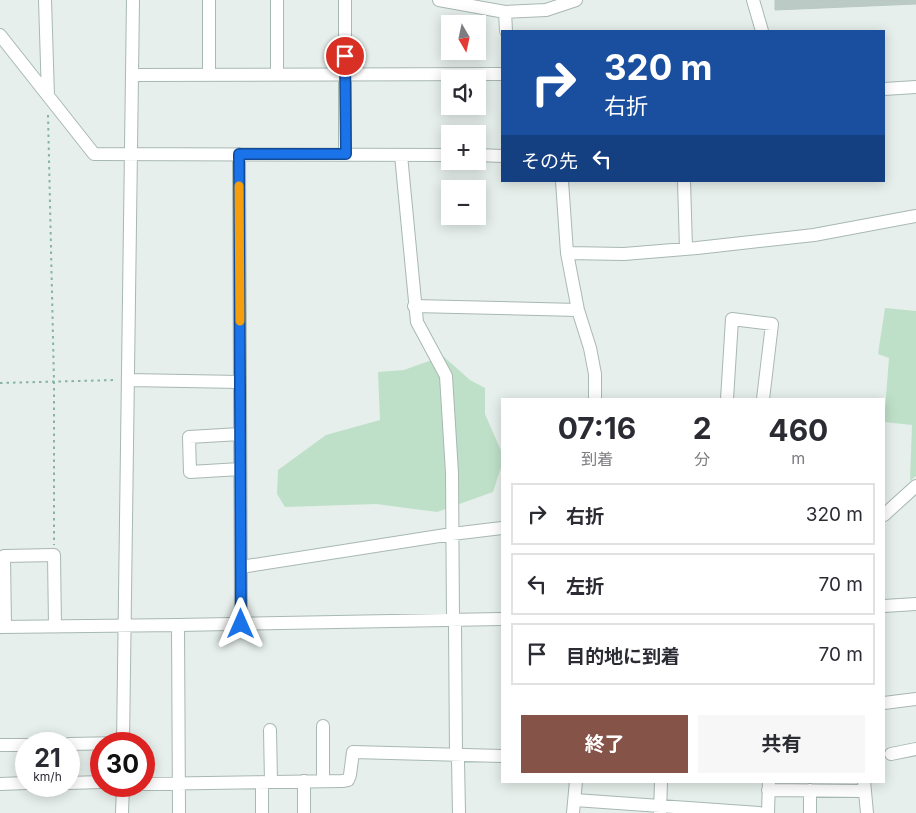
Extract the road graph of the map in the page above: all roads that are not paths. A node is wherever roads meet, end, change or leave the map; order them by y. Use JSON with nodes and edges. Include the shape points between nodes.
{"nodes":[{"id":1,"x":46,"y":0,"type":"edge"},
{"id":2,"x":133,"y":0,"type":"edge"},
{"id":3,"x":209,"y":0,"type":"edge"},
{"id":4,"x":277,"y":0,"type":"edge"},
{"id":5,"x":345,"y":0,"type":"edge"},
{"id":6,"x":439,"y":0,"type":"edge"},
{"id":7,"x":576,"y":0,"type":"edge"},
{"id":8,"x":753,"y":0,"type":"edge"},
{"id":9,"x":506,"y":12,"type":"junction"},
{"id":10,"x":506,"y":30,"type":"edge"},
{"id":11,"x":762,"y":30,"type":"edge"},
{"id":12,"x":0,"y":35,"type":"edge"},
{"id":13,"x":209,"y":74,"type":"junction"},
{"id":14,"x":277,"y":74,"type":"junction"},
{"id":15,"x":345,"y":74,"type":"junction"},
{"id":16,"x":501,"y":74,"type":"edge"},
{"id":17,"x":132,"y":75,"type":"junction"},
{"id":18,"x":916,"y":88,"type":"edge"},
{"id":19,"x":885,"y":89,"type":"edge"},
{"id":20,"x":48,"y":96,"type":"junction"},
{"id":21,"x":239,"y":154,"type":"junction"},
{"id":22,"x":346,"y":154,"type":"junction"},
{"id":23,"x":132,"y":155,"type":"junction"},
{"id":24,"x":401,"y":155,"type":"junction"},
{"id":25,"x":441,"y":155,"type":"edge"},
{"id":26,"x":486,"y":155,"type":"edge"},
{"id":27,"x":501,"y":156,"type":"edge"},
{"id":28,"x":562,"y":182,"type":"edge"},
{"id":29,"x":684,"y":182,"type":"edge"},
{"id":30,"x":916,"y":216,"type":"edge"},
{"id":31,"x":686,"y":248,"type":"junction"},
{"id":32,"x":567,"y":253,"type":"junction"},
{"id":33,"x":414,"y":306,"type":"junction"},
{"id":34,"x":578,"y":310,"type":"junction"},
{"id":35,"x":129,"y":380,"type":"junction"},
{"id":36,"x":240,"y":382,"type":"junction"},
{"id":37,"x":595,"y":398,"type":"edge"},
{"id":38,"x":727,"y":398,"type":"edge"},
{"id":39,"x":763,"y":398,"type":"edge"},
{"id":40,"x":240,"y":434,"type":"junction"},
{"id":41,"x":240,"y":469,"type":"junction"},
{"id":42,"x":916,"y":486,"type":"edge"},
{"id":43,"x":885,"y":514,"type":"edge"},
{"id":44,"x":501,"y":528,"type":"edge"},
{"id":45,"x":452,"y":534,"type":"junction"},
{"id":46,"x":241,"y":568,"type":"junction"},
{"id":47,"x":916,"y":604,"type":"edge"},
{"id":48,"x":885,"y":606,"type":"edge"},
{"id":49,"x":453,"y":619,"type":"junction"},
{"id":50,"x":501,"y":619,"type":"edge"},
{"id":51,"x":241,"y":624,"type":"junction"},
{"id":52,"x":125,"y":625,"type":"junction"},
{"id":53,"x":178,"y":625,"type":"junction"},
{"id":54,"x":55,"y":626,"type":"junction"},
{"id":55,"x":3,"y":627,"type":"edge"},
{"id":56,"x":916,"y":699,"type":"edge"},
{"id":57,"x":885,"y":703,"type":"edge"},
{"id":58,"x":322,"y":726,"type":"dead end"},
{"id":59,"x":270,"y":730,"type":"dead end"},
{"id":60,"x":123,"y":732,"type":"edge"},
{"id":61,"x":0,"y":745,"type":"edge"},
{"id":62,"x":15,"y":745,"type":"edge"},
{"id":63,"x":916,"y":750,"type":"edge"},
{"id":64,"x":890,"y":754,"type":"dead end"},
{"id":65,"x":456,"y":755,"type":"junction"},
{"id":66,"x":501,"y":756,"type":"edge"},
{"id":67,"x":304,"y":781,"type":"junction"},
{"id":68,"x":323,"y":781,"type":"junction"},
{"id":69,"x":266,"y":782,"type":"junction"},
{"id":70,"x":15,"y":783,"type":"edge"},
{"id":71,"x":179,"y":783,"type":"junction"},
{"id":72,"x":576,"y":783,"type":"edge"},
{"id":73,"x":661,"y":783,"type":"edge"},
{"id":74,"x":0,"y":784,"type":"edge"},
{"id":75,"x":155,"y":784,"type":"edge"},
{"id":76,"x":768,"y":786,"type":"edge"},
{"id":77,"x":864,"y":786,"type":"edge"},
{"id":78,"x":810,"y":790,"type":"junction"},
{"id":79,"x":123,"y":797,"type":"edge"},
{"id":80,"x":574,"y":807,"type":"edge"},
{"id":81,"x":660,"y":810,"type":"edge"},
{"id":82,"x":122,"y":813,"type":"edge"},
{"id":83,"x":179,"y":813,"type":"edge"},
{"id":84,"x":262,"y":813,"type":"edge"},
{"id":85,"x":304,"y":813,"type":"edge"},
{"id":86,"x":459,"y":813,"type":"edge"},
{"id":87,"x":759,"y":813,"type":"edge"},
{"id":88,"x":768,"y":813,"type":"edge"},
{"id":89,"x":810,"y":813,"type":"edge"},
{"id":90,"x":867,"y":813,"type":"edge"}],
"edges":[{"from":1,"to":20,"type":"street"},
{"from":2,"to":17,"type":"street"},
{"from":3,"to":13,"type":"street"},
{"from":4,"to":14,"type":"street"},
{"from":5,"to":15,"type":"street"},
{"from":6,"to":9,"type":"street"},
{"from":7,"to":9,"type":"street","via":[[546,10]]},
{"from":8,"to":11,"type":"street"},
{"from":9,"to":10,"type":"street"},
{"from":12,"to":20,"type":"street"},
{"from":13,"to":14,"type":"street"},
{"from":13,"to":17,"type":"street"},
{"from":14,"to":15,"type":"street"},
{"from":15,"to":16,"type":"street"},
{"from":15,"to":22,"type":"street"},
{"from":17,"to":23,"type":"street"},
{"from":18,"to":19,"type":"street"},
{"from":20,"to":23,"type":"street","via":[[94,154]]},
{"from":21,"to":22,"type":"street"},
{"from":21,"to":23,"type":"street"},
{"from":21,"to":36,"type":"street"},
{"from":22,"to":24,"type":"street"},
{"from":23,"to":35,"type":"street"},
{"from":24,"to":25,"type":"street"},
{"from":24,"to":33,"type":"street"},
{"from":26,"to":27,"type":"street"},
{"from":28,"to":32,"type":"street"},
{"from":29,"to":31,"type":"street"},
{"from":30,"to":31,"type":"street","via":[[814,235]]},
{"from":31,"to":32,"type":"street","via":[[624,254]]},
{"from":32,"to":34,"type":"street"},
{"from":33,"to":34,"type":"street"},
{"from":33,"to":45,"type":"street","via":[[417,322],[446,376]]},
{"from":34,"to":37,"type":"street","via":[[590,348]]},
{"from":35,"to":36,"type":"street"},
{"from":35,"to":52,"type":"street"},
{"from":36,"to":40,"type":"street"},
{"from":38,"to":39,"type":"street","via":[[732,319],[772,324]]},
{"from":40,"to":41,"type":"street"},
{"from":40,"to":41,"type":"street","via":[[189,437],[190,472]]},
{"from":41,"to":46,"type":"street"},
{"from":42,"to":43,"type":"street"},
{"from":44,"to":45,"type":"street"},
{"from":45,"to":46,"type":"street"},
{"from":45,"to":49,"type":"street"},
{"from":46,"to":51,"type":"street"},
{"from":47,"to":48,"type":"street"},
{"from":49,"to":50,"type":"street"},
{"from":49,"to":51,"type":"street"},
{"from":49,"to":65,"type":"street"},
{"from":51,"to":53,"type":"street"},
{"from":52,"to":53,"type":"street"},
{"from":52,"to":54,"type":"street"},
{"from":52,"to":60,"type":"street"},
{"from":53,"to":71,"type":"street"},
{"from":54,"to":55,"type":"street"},
{"from":54,"to":55,"type":"street","via":[[54,555],[4,556]]},
{"from":56,"to":57,"type":"street"},
{"from":58,"to":68,"type":"street"},
{"from":59,"to":69,"type":"street"},
{"from":61,"to":62,"type":"street"},
{"from":63,"to":64,"type":"street"},
{"from":65,"to":66,"type":"street"},
{"from":65,"to":68,"type":"street","via":[[353,752],[348,780]]},
{"from":65,"to":86,"type":"street"},
{"from":67,"to":68,"type":"street"},
{"from":67,"to":69,"type":"street"},
{"from":67,"to":85,"type":"street"},
{"from":69,"to":71,"type":"street"},
{"from":69,"to":84,"type":"street"},
{"from":70,"to":74,"type":"street"},
{"from":71,"to":75,"type":"street"},
{"from":71,"to":83,"type":"street"},
{"from":72,"to":80,"type":"street"},
{"from":73,"to":81,"type":"street"},
{"from":76,"to":78,"type":"street"},
{"from":76,"to":88,"type":"street"},
{"from":77,"to":78,"type":"street"},
{"from":77,"to":90,"type":"street"},
{"from":78,"to":89,"type":"street"},
{"from":79,"to":82,"type":"street"},
{"from":80,"to":81,"type":"street"},
{"from":81,"to":87,"type":"street"}]}
